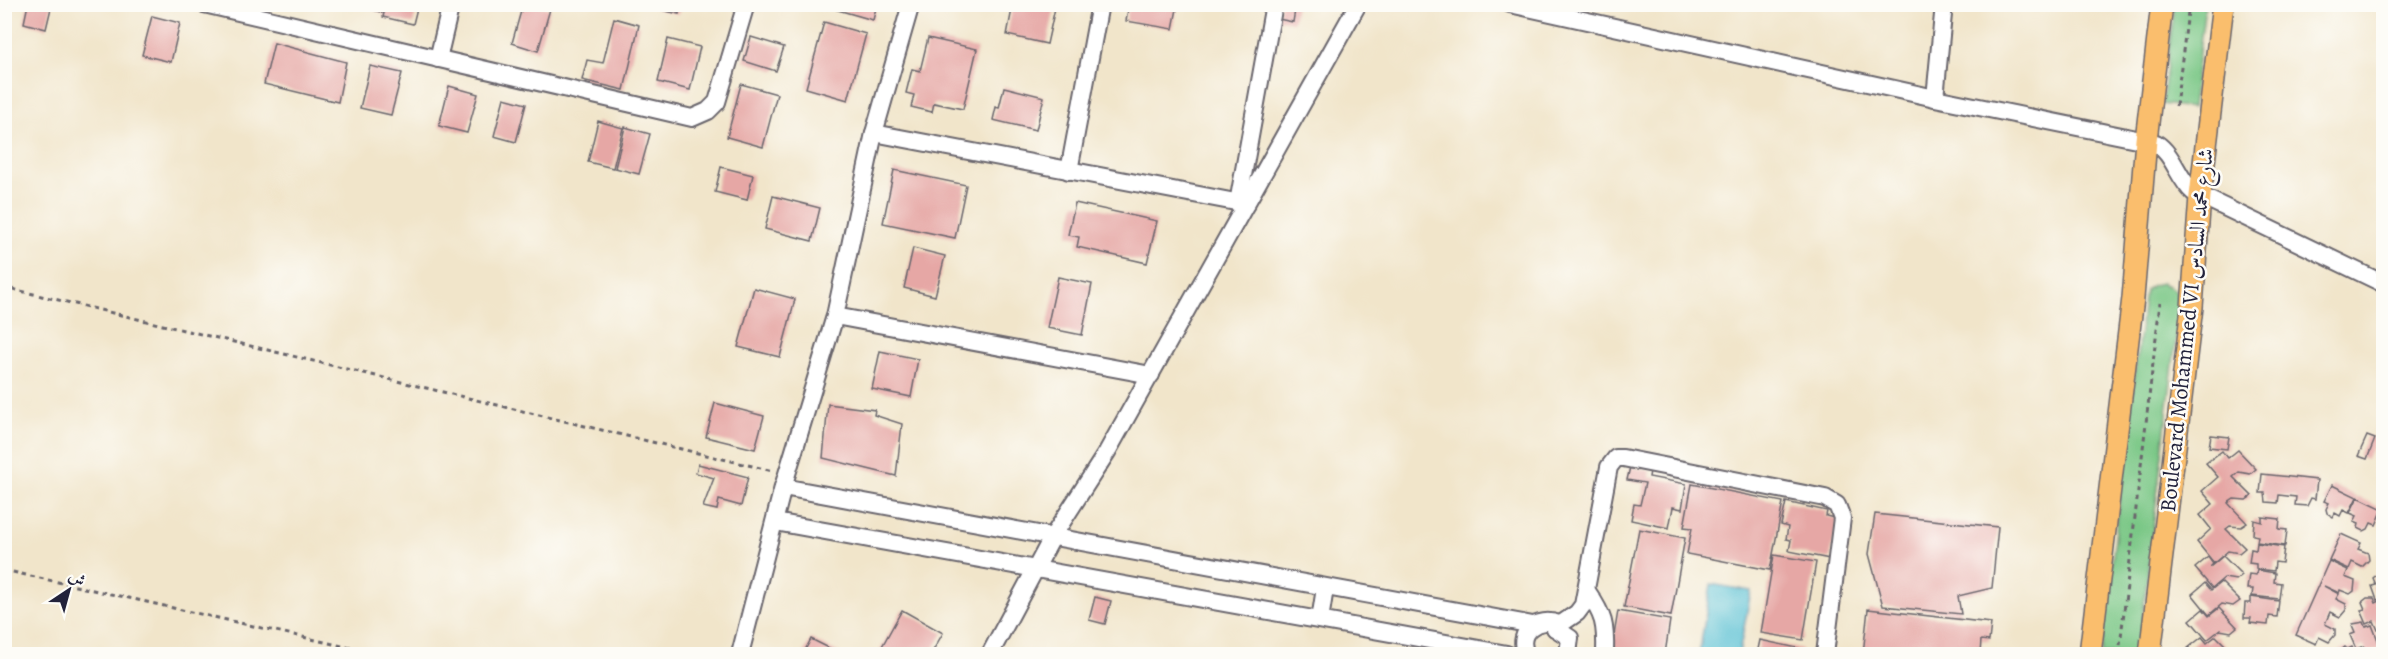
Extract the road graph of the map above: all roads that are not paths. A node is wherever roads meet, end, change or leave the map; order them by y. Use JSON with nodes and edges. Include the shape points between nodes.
{"nodes":[{"id":1,"x":204,"y":4,"type":"edge"},
{"id":2,"x":452,"y":4,"type":"edge"},
{"id":3,"x":746,"y":4,"type":"edge"},
{"id":4,"x":911,"y":4,"type":"edge"},
{"id":5,"x":1100,"y":4,"type":"edge"},
{"id":6,"x":1274,"y":4,"type":"edge"},
{"id":7,"x":1358,"y":4,"type":"edge"},
{"id":8,"x":1510,"y":4,"type":"edge"},
{"id":9,"x":1944,"y":4,"type":"edge"},
{"id":10,"x":2162,"y":4,"type":"edge"},
{"id":11,"x":2223,"y":4,"type":"edge"},
{"id":12,"x":236,"y":9,"type":"edge"},
{"id":13,"x":438,"y":59,"type":"junction"},
{"id":14,"x":1935,"y":98,"type":"junction"},
{"id":15,"x":874,"y":133,"type":"junction"},
{"id":16,"x":2146,"y":140,"type":"junction"},
{"id":17,"x":1069,"y":171,"type":"junction"},
{"id":18,"x":2200,"y":196,"type":"junction"},
{"id":19,"x":1242,"y":203,"type":"junction"},
{"id":20,"x":2384,"y":284,"type":"edge"},
{"id":21,"x":835,"y":316,"type":"junction"},
{"id":22,"x":1151,"y":375,"type":"junction"},
{"id":23,"x":785,"y":480,"type":"junction"},
{"id":24,"x":775,"y":522,"type":"junction"},
{"id":25,"x":1053,"y":536,"type":"junction"},
{"id":26,"x":1036,"y":568,"type":"junction"},
{"id":27,"x":1325,"y":588,"type":"junction"},
{"id":28,"x":1587,"y":591,"type":"junction"},
{"id":29,"x":1320,"y":620,"type":"junction"},
{"id":30,"x":1533,"y":625,"type":"junction"},
{"id":31,"x":1555,"y":628,"type":"junction"},
{"id":32,"x":740,"y":654,"type":"edge"},
{"id":33,"x":990,"y":654,"type":"edge"},
{"id":34,"x":1507,"y":654,"type":"edge"},
{"id":35,"x":1526,"y":654,"type":"edge"},
{"id":36,"x":1568,"y":654,"type":"edge"},
{"id":37,"x":1605,"y":654,"type":"edge"},
{"id":38,"x":1825,"y":654,"type":"edge"},
{"id":39,"x":2090,"y":654,"type":"edge"},
{"id":40,"x":2150,"y":654,"type":"edge"}],
"edges":[{"from":1,"to":12,"type":"street"},
{"from":2,"to":13,"type":"street"},
{"from":3,"to":13,"type":"street","via":[[717,102],[692,118]]},
{"from":4,"to":15,"type":"street"},
{"from":5,"to":17,"type":"street"},
{"from":6,"to":19,"type":"street"},
{"from":7,"to":19,"type":"street"},
{"from":8,"to":14,"type":"street"},
{"from":9,"to":14,"type":"street"},
{"from":10,"to":16,"type":"main road"},
{"from":11,"to":18,"type":"main road","name":"Boulevard Mohammed VI شارع محمد السادس"},
{"from":12,"to":13,"type":"street"},
{"from":14,"to":16,"type":"street"},
{"from":15,"to":17,"type":"street"},
{"from":15,"to":21,"type":"street"},
{"from":16,"to":18,"type":"street","via":[[2165,149],[2187,186]]},
{"from":16,"to":39,"type":"main road","via":[[2133,298]]},
{"from":17,"to":19,"type":"street"},
{"from":18,"to":20,"type":"street"},
{"from":18,"to":40,"type":"main road","name":"Boulevard Mohammed VI شارع محمد السادس","via":[[2192,306]]},
{"from":19,"to":22,"type":"street"},
{"from":21,"to":22,"type":"street"},
{"from":21,"to":23,"type":"street"},
{"from":22,"to":25,"type":"street"},
{"from":23,"to":24,"type":"street"},
{"from":23,"to":25,"type":"street"},
{"from":24,"to":26,"type":"street"},
{"from":24,"to":32,"type":"street"},
{"from":25,"to":26,"type":"street"},
{"from":25,"to":27,"type":"street"},
{"from":26,"to":29,"type":"street"},
{"from":26,"to":33,"type":"street"},
{"from":27,"to":29,"type":"street"},
{"from":27,"to":30,"type":"street"},
{"from":28,"to":31,"type":"street","via":[[1577,613]]},
{"from":28,"to":37,"type":"street","via":[[1601,612]]},
{"from":28,"to":38,"type":"street","via":[[1609,467],[1616,458],[1825,498],[1837,505],[1842,518]]},
{"from":29,"to":34,"type":"street"},
{"from":30,"to":31,"type":"street","via":[[1551,621],[1559,624]]},
{"from":30,"to":35,"type":"street","via":[[1524,641]]},
{"from":31,"to":36,"type":"street","via":[[1570,639]]}]}
